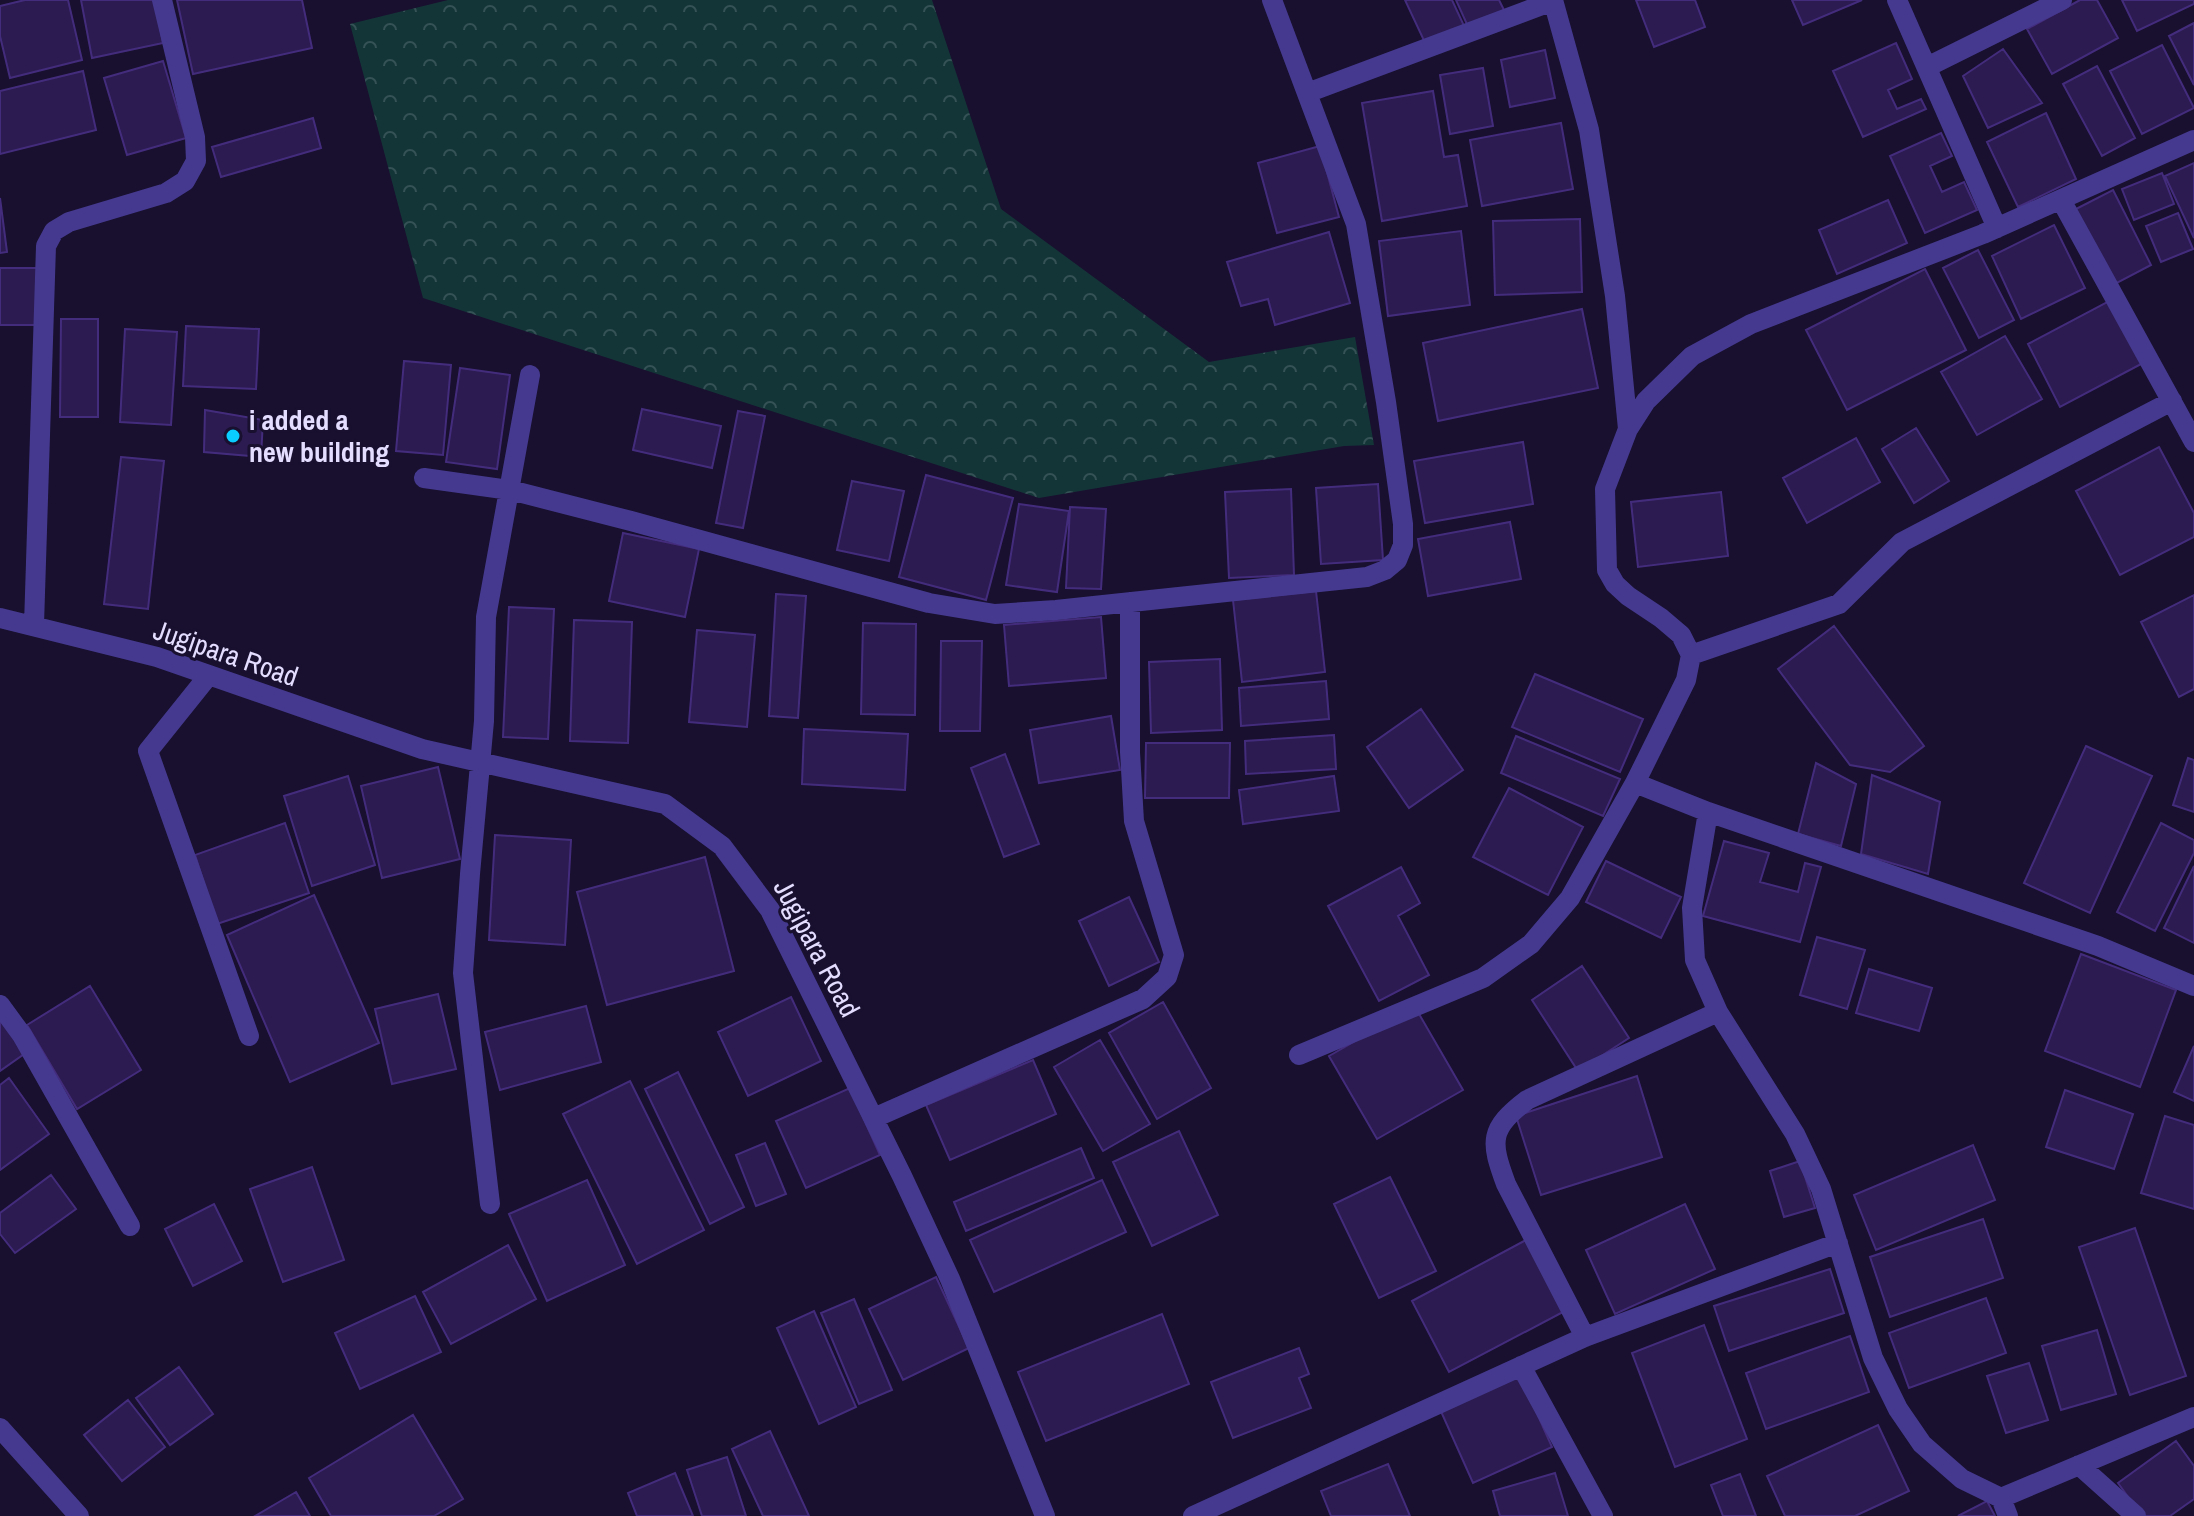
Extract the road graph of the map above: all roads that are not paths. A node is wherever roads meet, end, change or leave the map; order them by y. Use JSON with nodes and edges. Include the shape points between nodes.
{"nodes":[{"id":1,"x":162,"y":0,"type":"edge"},
{"id":2,"x":1272,"y":0,"type":"edge"},
{"id":3,"x":1553,"y":0,"type":"edge"},
{"id":4,"x":1897,"y":0,"type":"edge"},
{"id":5,"x":2062,"y":0,"type":"edge"},
{"id":6,"x":1927,"y":67,"type":"junction"},
{"id":7,"x":1307,"y":93,"type":"junction"},
{"id":8,"x":2194,"y":140,"type":"edge"},
{"id":9,"x":2061,"y":200,"type":"junction"},
{"id":10,"x":1997,"y":228,"type":"junction"},
{"id":11,"x":530,"y":375,"type":"dead end"},
{"id":12,"x":2172,"y":401,"type":"junction"},
{"id":13,"x":1628,"y":429,"type":"junction"},
{"id":14,"x":2194,"y":442,"type":"edge"},
{"id":15,"x":424,"y":478,"type":"dead end"},
{"id":16,"x":510,"y":490,"type":"junction"},
{"id":17,"x":1130,"y":602,"type":"junction"},
{"id":18,"x":0,"y":618,"type":"edge"},
{"id":19,"x":34,"y":625,"type":"junction"},
{"id":20,"x":1691,"y":655,"type":"junction"},
{"id":21,"x":209,"y":675,"type":"junction"},
{"id":22,"x":480,"y":762,"type":"junction"},
{"id":23,"x":1635,"y":783,"type":"junction"},
{"id":24,"x":1708,"y":812,"type":"junction"},
{"id":25,"x":2194,"y":986,"type":"edge"},
{"id":26,"x":0,"y":1005,"type":"edge"},
{"id":27,"x":1718,"y":1012,"type":"junction"},
{"id":28,"x":249,"y":1036,"type":"dead end"},
{"id":29,"x":1299,"y":1055,"type":"dead end"},
{"id":30,"x":874,"y":1118,"type":"junction"},
{"id":31,"x":490,"y":1204,"type":"dead end"},
{"id":32,"x":130,"y":1226,"type":"dead end"},
{"id":33,"x":1838,"y":1243,"type":"junction"},
{"id":34,"x":1585,"y":1337,"type":"junction"},
{"id":35,"x":1521,"y":1366,"type":"junction"},
{"id":36,"x":2194,"y":1417,"type":"edge"},
{"id":37,"x":0,"y":1428,"type":"edge"},
{"id":38,"x":2079,"y":1465,"type":"junction"},
{"id":39,"x":2004,"y":1507,"type":"edge"},
{"id":40,"x":1039,"y":1514,"type":"edge"},
{"id":41,"x":79,"y":1516,"type":"edge"},
{"id":42,"x":1193,"y":1516,"type":"edge"},
{"id":43,"x":1603,"y":1516,"type":"edge"},
{"id":44,"x":2136,"y":1516,"type":"edge"}],
"edges":[{"from":1,"to":19,"type":"street","via":[[196,161],[185,181],[166,193],[69,222],[54,231],[46,246]]},
{"from":2,"to":7,"type":"street"},
{"from":3,"to":7,"type":"street"},
{"from":3,"to":13,"type":"street","via":[[1589,130],[1615,296]]},
{"from":4,"to":6,"type":"street"},
{"from":5,"to":6,"type":"street"},
{"from":6,"to":10,"type":"street"},
{"from":7,"to":17,"type":"street","via":[[1356,224],[1403,545],[1397,560],[1367,577]]},
{"from":8,"to":9,"type":"street"},
{"from":9,"to":10,"type":"street"},
{"from":9,"to":12,"type":"street"},
{"from":10,"to":13,"type":"street","via":[[1751,324],[1692,356],[1646,401]]},
{"from":11,"to":16,"type":"street"},
{"from":12,"to":14,"type":"street"},
{"from":12,"to":20,"type":"street","via":[[1902,542],[1839,604]]},
{"from":13,"to":20,"type":"street","via":[[1605,489],[1607,570],[1628,596],[1681,635]]},
{"from":15,"to":16,"type":"street"},
{"from":16,"to":17,"type":"street","via":[[929,603],[995,614]]},
{"from":16,"to":22,"type":"street","via":[[486,617]]},
{"from":17,"to":30,"type":"street","via":[[1134,821],[1174,955],[1167,977],[1143,999]]},
{"from":18,"to":19,"type":"street","name":"Jugipara Road"},
{"from":19,"to":21,"type":"street","name":"Jugipara Road"},
{"from":20,"to":23,"type":"street","via":[[1686,680]]},
{"from":21,"to":22,"type":"street","name":"Jugipara Road","via":[[422,749]]},
{"from":21,"to":28,"type":"street","via":[[148,751]]},
{"from":22,"to":30,"type":"street","name":"Jugipara Road","via":[[665,804],[722,846],[770,910]]},
{"from":22,"to":31,"type":"street","via":[[463,973]]},
{"from":23,"to":24,"type":"street"},
{"from":23,"to":29,"type":"street","via":[[1570,898],[1531,944],[1483,978]]},
{"from":24,"to":25,"type":"street","via":[[2098,946]]},
{"from":24,"to":27,"type":"street","via":[[1692,908],[1695,960]]},
{"from":26,"to":32,"type":"street"},
{"from":27,"to":33,"type":"street","via":[[1795,1134],[1821,1189]]},
{"from":27,"to":34,"type":"street","via":[[1527,1100],[1507,1115],[1495,1136],[1506,1184]]},
{"from":30,"to":40,"type":"street","name":"Jugipara Road","via":[[950,1279]]},
{"from":33,"to":34,"type":"street"},
{"from":33,"to":39,"type":"street","via":[[1873,1358],[1898,1409],[1922,1444]]},
{"from":34,"to":35,"type":"street"},
{"from":35,"to":42,"type":"street"},
{"from":35,"to":43,"type":"street"},
{"from":36,"to":38,"type":"street"},
{"from":37,"to":41,"type":"street"},
{"from":38,"to":39,"type":"street"},
{"from":38,"to":44,"type":"street"}]}
